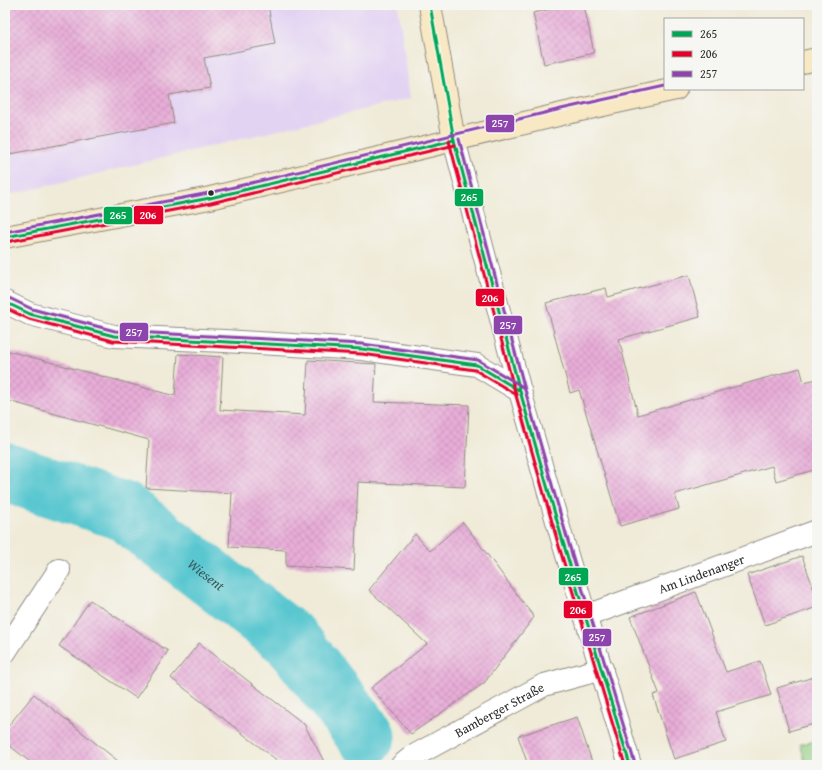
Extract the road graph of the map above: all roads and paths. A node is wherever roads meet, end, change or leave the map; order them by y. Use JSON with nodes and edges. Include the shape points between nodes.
{"nodes":[{"id":1,"x":430,"y":5,"type":"edge"},
{"id":2,"x":817,"y":59,"type":"edge"},
{"id":3,"x":804,"y":62,"type":"edge"},
{"id":4,"x":671,"y":90,"type":"edge"},
{"id":5,"x":454,"y":140,"type":"junction"},
{"id":6,"x":5,"y":237,"type":"edge"},
{"id":7,"x":5,"y":302,"type":"edge"},
{"id":8,"x":520,"y":391,"type":"junction"},
{"id":9,"x":817,"y":531,"type":"edge"},
{"id":10,"x":59,"y":570,"type":"dead end"},
{"id":11,"x":586,"y":616,"type":"junction"},
{"id":12,"x":6,"y":650,"type":"edge"},
{"id":13,"x":602,"y":670,"type":"junction"},
{"id":14,"x":402,"y":765,"type":"edge"},
{"id":15,"x":630,"y":765,"type":"edge"}],
"edges":[{"from":1,"to":5,"type":"main road"},
{"from":2,"to":3,"type":"main road"},
{"from":4,"to":5,"type":"main road"},
{"from":5,"to":6,"type":"main road","via":[[210,198]]},
{"from":5,"to":8,"type":"street"},
{"from":7,"to":8,"type":"street","via":[[30,314],[114,336],[362,349],[477,365]]},
{"from":8,"to":11,"type":"street"},
{"from":9,"to":11,"type":"street","name":"Am Lindenanger"},
{"from":10,"to":12,"type":"street"},
{"from":11,"to":13,"type":"street"},
{"from":13,"to":14,"type":"street","name":"Bamberger Straße","via":[[544,685],[412,757]]},
{"from":13,"to":15,"type":"street"}]}
